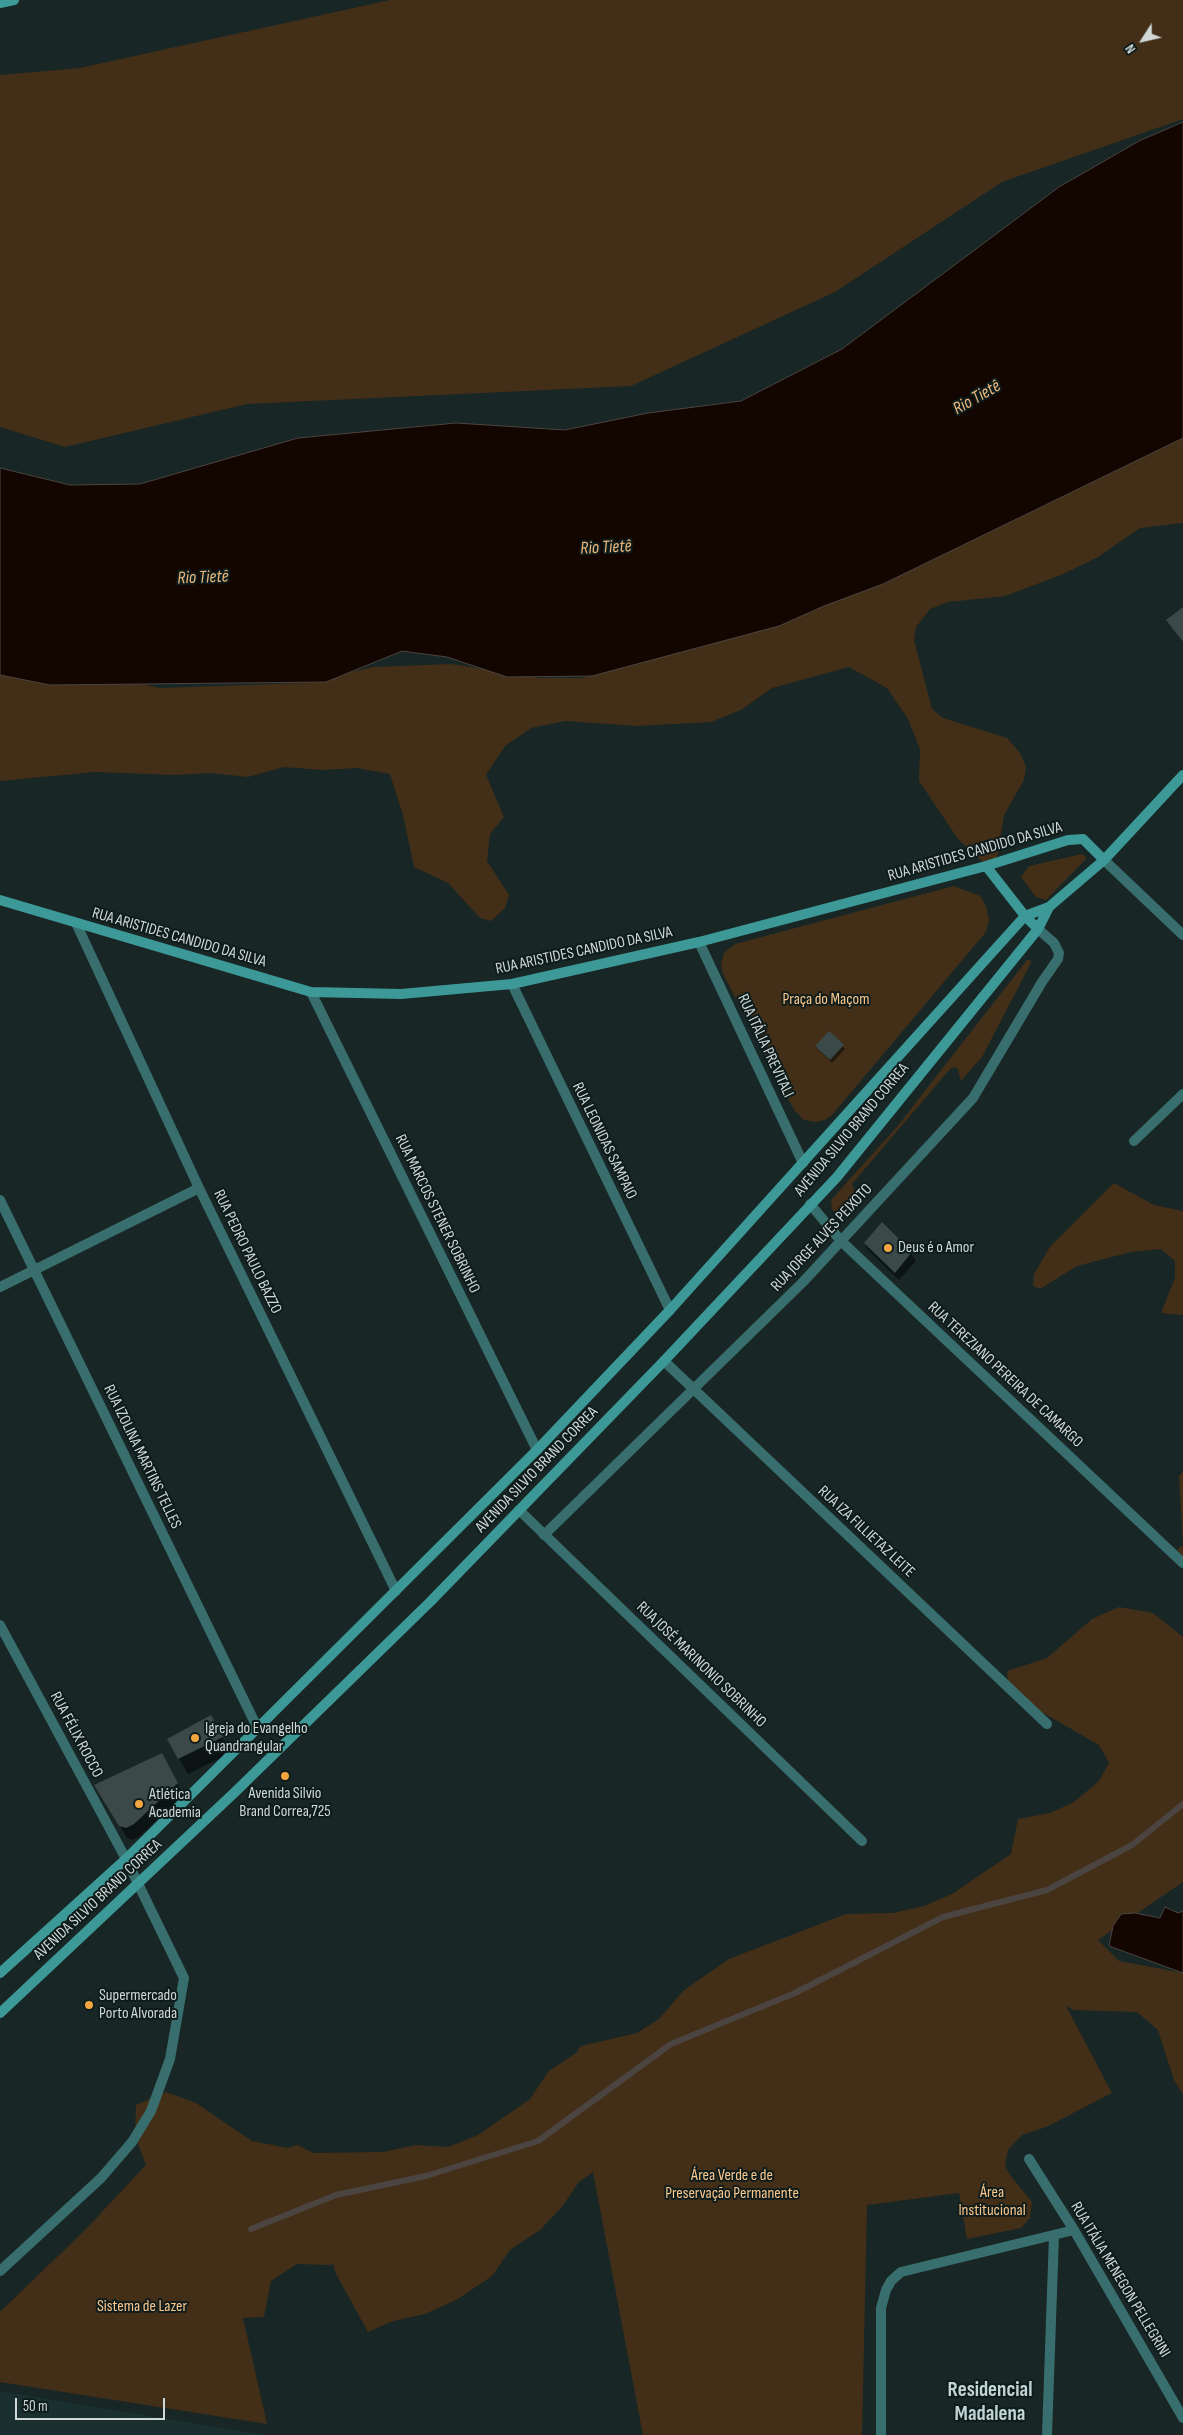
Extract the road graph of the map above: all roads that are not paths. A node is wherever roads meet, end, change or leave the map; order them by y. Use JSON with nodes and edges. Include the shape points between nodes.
{"nodes":[{"id":1,"x":14,"y":0,"type":"edge"},
{"id":2,"x":0,"y":3,"type":"edge"},
{"id":3,"x":1183,"y":775,"type":"edge"},
{"id":4,"x":1104,"y":860,"type":"junction"},
{"id":5,"x":986,"y":866,"type":"junction"},
{"id":6,"x":0,"y":900,"type":"edge"},
{"id":7,"x":1049,"y":906,"type":"junction"},
{"id":8,"x":1025,"y":916,"type":"junction"},
{"id":9,"x":76,"y":923,"type":"junction"},
{"id":10,"x":1038,"y":929,"type":"junction"},
{"id":11,"x":1183,"y":935,"type":"edge"},
{"id":12,"x":699,"y":942,"type":"junction"},
{"id":13,"x":512,"y":984,"type":"junction"},
{"id":14,"x":311,"y":992,"type":"junction"},
{"id":15,"x":1183,"y":1094,"type":"edge"},
{"id":16,"x":1134,"y":1141,"type":"dead end"},
{"id":17,"x":804,"y":1163,"type":"junction"},
{"id":18,"x":199,"y":1188,"type":"junction"},
{"id":19,"x":0,"y":1200,"type":"edge"},
{"id":20,"x":810,"y":1204,"type":"junction"},
{"id":21,"x":841,"y":1241,"type":"junction"},
{"id":22,"x":34,"y":1271,"type":"junction"},
{"id":23,"x":0,"y":1288,"type":"edge"},
{"id":24,"x":670,"y":1310,"type":"junction"},
{"id":25,"x":664,"y":1361,"type":"junction"},
{"id":26,"x":694,"y":1390,"type":"junction"},
{"id":27,"x":537,"y":1450,"type":"junction"},
{"id":28,"x":519,"y":1510,"type":"junction"},
{"id":29,"x":544,"y":1535,"type":"junction"},
{"id":30,"x":1183,"y":1563,"type":"edge"},
{"id":31,"x":396,"y":1591,"type":"junction"},
{"id":32,"x":0,"y":1624,"type":"edge"},
{"id":33,"x":1047,"y":1724,"type":"dead end"},
{"id":34,"x":257,"y":1727,"type":"junction"},
{"id":35,"x":862,"y":1841,"type":"dead end"},
{"id":36,"x":126,"y":1859,"type":"junction"},
{"id":37,"x":138,"y":1884,"type":"junction"},
{"id":38,"x":0,"y":1973,"type":"edge"},
{"id":39,"x":0,"y":2013,"type":"edge"},
{"id":40,"x":1029,"y":2159,"type":"dead end"},
{"id":41,"x":1074,"y":2230,"type":"junction"},
{"id":42,"x":1054,"y":2235,"type":"junction"},
{"id":43,"x":0,"y":2272,"type":"edge"},
{"id":44,"x":1183,"y":2418,"type":"edge"},
{"id":45,"x":880,"y":2435,"type":"edge"},
{"id":46,"x":1047,"y":2435,"type":"edge"}],
"edges":[{"from":1,"to":2,"type":"main road"},
{"from":3,"to":4,"type":"main road"},
{"from":4,"to":5,"type":"main road","name":"RUA ARISTIDES CANDIDO DA SILVA","via":[[1083,839],[1068,840]]},
{"from":4,"to":7,"type":"main road"},
{"from":4,"to":11,"type":"street"},
{"from":5,"to":8,"type":"main road"},
{"from":5,"to":12,"type":"main road","name":"RUA ARISTIDES CANDIDO DA SILVA"},
{"from":6,"to":9,"type":"main road","name":"RUA ARISTIDES CANDIDO DA SILVA"},
{"from":7,"to":8,"type":"main road"},
{"from":7,"to":10,"type":"main road","name":"AVENIDA SILVIO BRAND CORREA"},
{"from":8,"to":10,"type":"main road"},
{"from":8,"to":17,"type":"main road","name":"AVENIDA SILVIO BRAND CORREA"},
{"from":9,"to":14,"type":"main road","name":"RUA ARISTIDES CANDIDO DA SILVA"},
{"from":9,"to":18,"type":"street","name":"RUA PEDRO PAULO BAZZO"},
{"from":10,"to":20,"type":"main road","name":"AVENIDA SILVIO BRAND CORREA","via":[[837,1177]]},
{"from":10,"to":21,"type":"street","name":"RUA JORGE ALVES PEIXOTO","via":[[1057,947],[1058,959],[973,1098]]},
{"from":12,"to":13,"type":"main road","name":"RUA ARISTIDES CANDIDO DA SILVA"},
{"from":12,"to":17,"type":"street","name":"RUA ITÁLIA PREVITALI"},
{"from":13,"to":14,"type":"main road","name":"RUA ARISTIDES CANDIDO DA SILVA","via":[[401,994]]},
{"from":13,"to":24,"type":"street","name":"RUA LEONIDAS SAMPAIO"},
{"from":14,"to":27,"type":"street","name":"RUA MARCOS STENER SOBRINHO"},
{"from":15,"to":16,"type":"street"},
{"from":17,"to":24,"type":"main road","name":"AVENIDA SILVIO BRAND CORREA"},
{"from":18,"to":22,"type":"street"},
{"from":18,"to":31,"type":"street","name":"RUA PEDRO PAULO BAZZO"},
{"from":19,"to":22,"type":"street","name":"RUA IZOLINA MARTINS TELLES"},
{"from":20,"to":21,"type":"street","name":"RUA TEREZIANO PEREIRA DE CAMARGO"},
{"from":20,"to":25,"type":"main road","name":"AVENIDA SILVIO BRAND CORREA"},
{"from":21,"to":26,"type":"street","name":"RUA JORGE ALVES PEIXOTO"},
{"from":21,"to":30,"type":"street","name":"RUA TEREZIANO PEREIRA DE CAMARGO"},
{"from":22,"to":23,"type":"street"},
{"from":22,"to":34,"type":"street","name":"RUA IZOLINA MARTINS TELLES"},
{"from":24,"to":27,"type":"main road","name":"AVENIDA SILVIO BRAND CORREA"},
{"from":25,"to":26,"type":"street","name":"RUA IZA FILLIETAZ LEITE"},
{"from":25,"to":28,"type":"main road","name":"AVENIDA SILVIO BRAND CORREA"},
{"from":26,"to":29,"type":"street","name":"RUA JORGE ALVES PEIXOTO"},
{"from":26,"to":33,"type":"street","name":"RUA IZA FILLIETAZ LEITE"},
{"from":27,"to":31,"type":"main road","name":"AVENIDA SILVIO BRAND CORREA"},
{"from":28,"to":29,"type":"street","name":"RUA JOSÉ MARINONIO SOBRINHO"},
{"from":28,"to":37,"type":"main road","name":"AVENIDA SILVIO BRAND CORREA","via":[[430,1602]]},
{"from":29,"to":35,"type":"street","name":"RUA JOSÉ MARINONIO SOBRINHO"},
{"from":31,"to":34,"type":"main road","name":"AVENIDA SILVIO BRAND CORREA"},
{"from":32,"to":36,"type":"street","name":"RUA FÉLIX ROCCO"},
{"from":34,"to":36,"type":"main road","name":"AVENIDA SILVIO BRAND CORREA"},
{"from":36,"to":37,"type":"street","name":"RUA FÉLIX ROCCO"},
{"from":36,"to":38,"type":"main road","name":"AVENIDA SILVIO BRAND CORREA"},
{"from":37,"to":39,"type":"main road","name":"AVENIDA SILVIO BRAND CORREA"},
{"from":37,"to":43,"type":"street","name":"RUA FÉLIX ROCCO","via":[[184,1978],[170,2059],[151,2111],[132,2142],[101,2178]]},
{"from":40,"to":41,"type":"street","name":"RUA ITÁLIA MENEGON PELLEGRINI"},
{"from":41,"to":42,"type":"street"},
{"from":41,"to":44,"type":"street","name":"RUA ITÁLIA MENEGON PELLEGRINI"},
{"from":42,"to":45,"type":"street","via":[[901,2272],[891,2281],[881,2308]]},
{"from":42,"to":46,"type":"street"}]}
